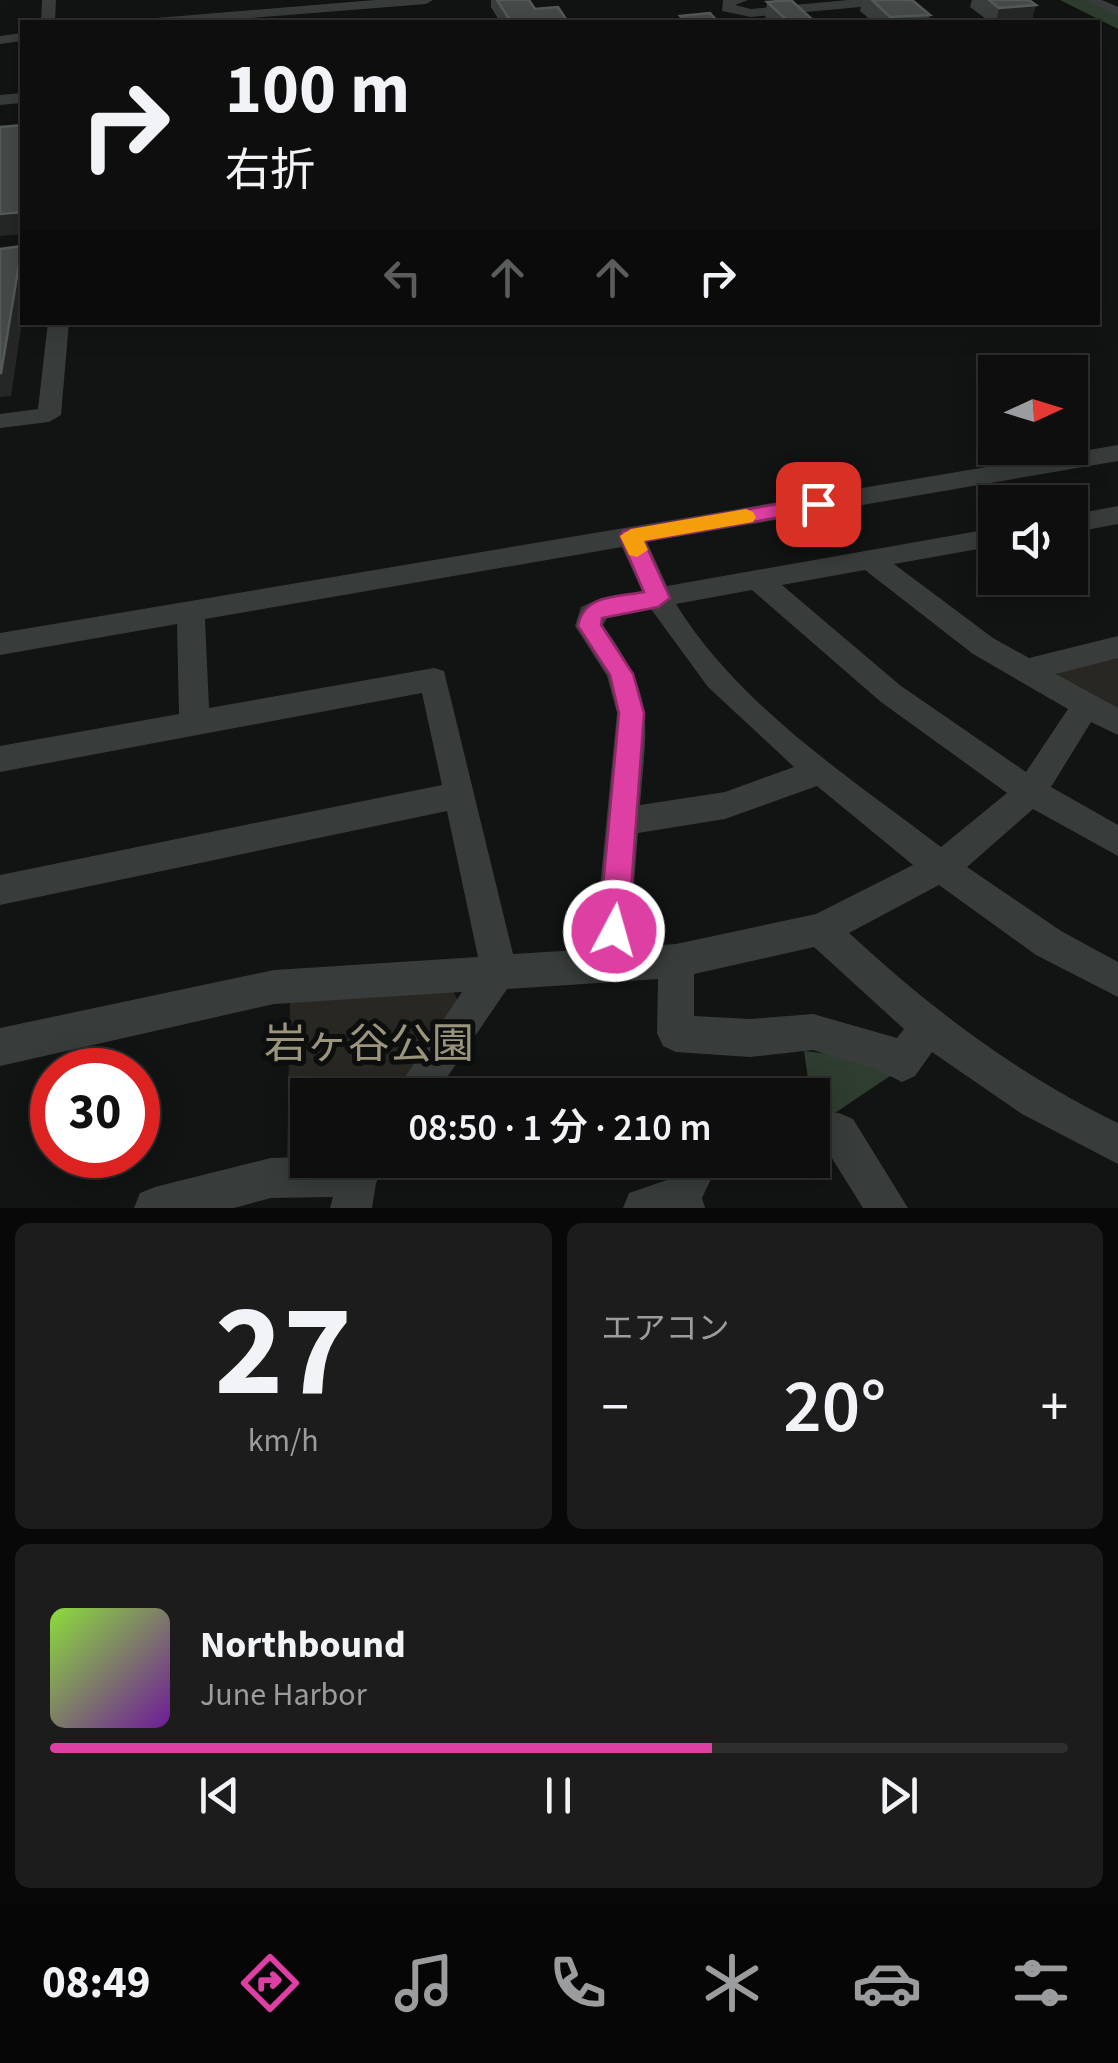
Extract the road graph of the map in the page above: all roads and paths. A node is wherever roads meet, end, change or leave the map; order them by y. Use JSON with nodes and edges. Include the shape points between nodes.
{"nodes":[{"id":1,"x":60,"y":0,"type":"edge"},
{"id":2,"x":426,"y":0,"type":"edge"},
{"id":3,"x":741,"y":0,"type":"edge"},
{"id":4,"x":893,"y":0,"type":"edge"},
{"id":5,"x":1091,"y":0,"type":"edge"},
{"id":6,"x":49,"y":1,"type":"edge"},
{"id":7,"x":831,"y":3,"type":"edge"},
{"id":8,"x":803,"y":4,"type":"edge"},
{"id":9,"x":288,"y":6,"type":"edge"},
{"id":10,"x":1118,"y":12,"type":"edge"},
{"id":11,"x":330,"y":15,"type":"edge"},
{"id":12,"x":172,"y":20,"type":"edge"},
{"id":13,"x":850,"y":20,"type":"edge"},
{"id":14,"x":59,"y":325,"type":"edge"},
{"id":15,"x":0,"y":421,"type":"edge"},
{"id":16,"x":1118,"y":454,"type":"edge"},
{"id":17,"x":1118,"y":515,"type":"edge"},
{"id":18,"x":1088,"y":521,"type":"edge"},
{"id":19,"x":631,"y":536,"type":"junction"},
{"id":20,"x":978,"y":541,"type":"edge"},
{"id":21,"x":870,"y":560,"type":"junction"},
{"id":22,"x":759,"y":581,"type":"junction"},
{"id":23,"x":658,"y":598,"type":"junction"},
{"id":24,"x":191,"y":612,"type":"junction"},
{"id":25,"x":0,"y":644,"type":"edge"},
{"id":26,"x":1118,"y":648,"type":"edge"},
{"id":27,"x":1023,"y":671,"type":"junction"},
{"id":28,"x":1086,"y":707,"type":"junction"},
{"id":29,"x":194,"y":723,"type":"junction"},
{"id":30,"x":1118,"y":723,"type":"edge"},
{"id":31,"x":0,"y":759,"type":"edge"},
{"id":32,"x":820,"y":770,"type":"junction"},
{"id":33,"x":1030,"y":791,"type":"junction"},
{"id":34,"x":458,"y":795,"type":"junction"},
{"id":35,"x":626,"y":819,"type":"junction"},
{"id":36,"x":1118,"y":842,"type":"edge"},
{"id":37,"x":938,"y":865,"type":"junction"},
{"id":38,"x":0,"y":890,"type":"edge"},
{"id":39,"x":820,"y":929,"type":"junction"},
{"id":40,"x":676,"y":961,"type":"junction"},
{"id":41,"x":610,"y":968,"type":"junction"},
{"id":42,"x":498,"y":970,"type":"junction"},
{"id":43,"x":1118,"y":980,"type":"edge"},
{"id":44,"x":927,"y":1028,"type":"junction"},
{"id":45,"x":0,"y":1047,"type":"edge"},
{"id":46,"x":424,"y":1078,"type":"edge"},
{"id":47,"x":830,"y":1133,"type":"edge"},
{"id":48,"x":1118,"y":1144,"type":"edge"},
{"id":49,"x":688,"y":1178,"type":"edge"},
{"id":50,"x":358,"y":1181,"type":"edge"},
{"id":51,"x":670,"y":1204,"type":"edge"},
{"id":52,"x":156,"y":1208,"type":"edge"},
{"id":53,"x":887,"y":1208,"type":"edge"}],
"edges":[{"from":1,"to":6,"type":"street"},
{"from":2,"to":11,"type":"street"},
{"from":3,"to":8,"type":"street","via":[[727,8],[751,13]]},
{"from":4,"to":7,"type":"street"},
{"from":5,"to":10,"type":"street"},
{"from":7,"to":8,"type":"street"},
{"from":7,"to":13,"type":"street"},
{"from":9,"to":11,"type":"street"},
{"from":9,"to":12,"type":"street"},
{"from":14,"to":15,"type":"street","via":[[49,415]]},
{"from":16,"to":19,"type":"street"},
{"from":17,"to":18,"type":"street"},
{"from":19,"to":23,"type":"street"},
{"from":19,"to":24,"type":"street"},
{"from":20,"to":21,"type":"street"},
{"from":21,"to":22,"type":"street"},
{"from":21,"to":27,"type":"street"},
{"from":22,"to":23,"type":"street"},
{"from":22,"to":33,"type":"street","via":[[891,694]]},
{"from":23,"to":32,"type":"street","via":[[737,698]]},
{"from":23,"to":35,"type":"street","via":[[600,608],[590,626],[628,688]]},
{"from":24,"to":25,"type":"street"},
{"from":24,"to":29,"type":"street"},
{"from":26,"to":27,"type":"street"},
{"from":27,"to":28,"type":"street"},
{"from":28,"to":30,"type":"street"},
{"from":28,"to":33,"type":"street"},
{"from":29,"to":31,"type":"street"},
{"from":29,"to":34,"type":"street","via":[[434,679]]},
{"from":32,"to":35,"type":"street","via":[[699,811]]},
{"from":32,"to":37,"type":"street"},
{"from":33,"to":36,"type":"street"},
{"from":33,"to":37,"type":"street","via":[[964,851]]},
{"from":34,"to":38,"type":"street"},
{"from":34,"to":42,"type":"street"},
{"from":35,"to":41,"type":"street"},
{"from":37,"to":39,"type":"street"},
{"from":37,"to":43,"type":"street","via":[[1013,920]]},
{"from":39,"to":40,"type":"street"},
{"from":39,"to":44,"type":"street"},
{"from":40,"to":41,"type":"street"},
{"from":40,"to":44,"type":"street","via":[[676,1032],[774,1038],[813,1032],[902,1063]]},
{"from":41,"to":42,"type":"street"},
{"from":42,"to":45,"type":"street","via":[[274,987]]},
{"from":42,"to":46,"type":"street"},
{"from":44,"to":48,"type":"street","via":[[1030,1099]]},
{"from":47,"to":53,"type":"street","via":[[839,1133]]},
{"from":49,"to":51,"type":"street"},
{"from":50,"to":52,"type":"street","via":[[271,1178]]}]}
